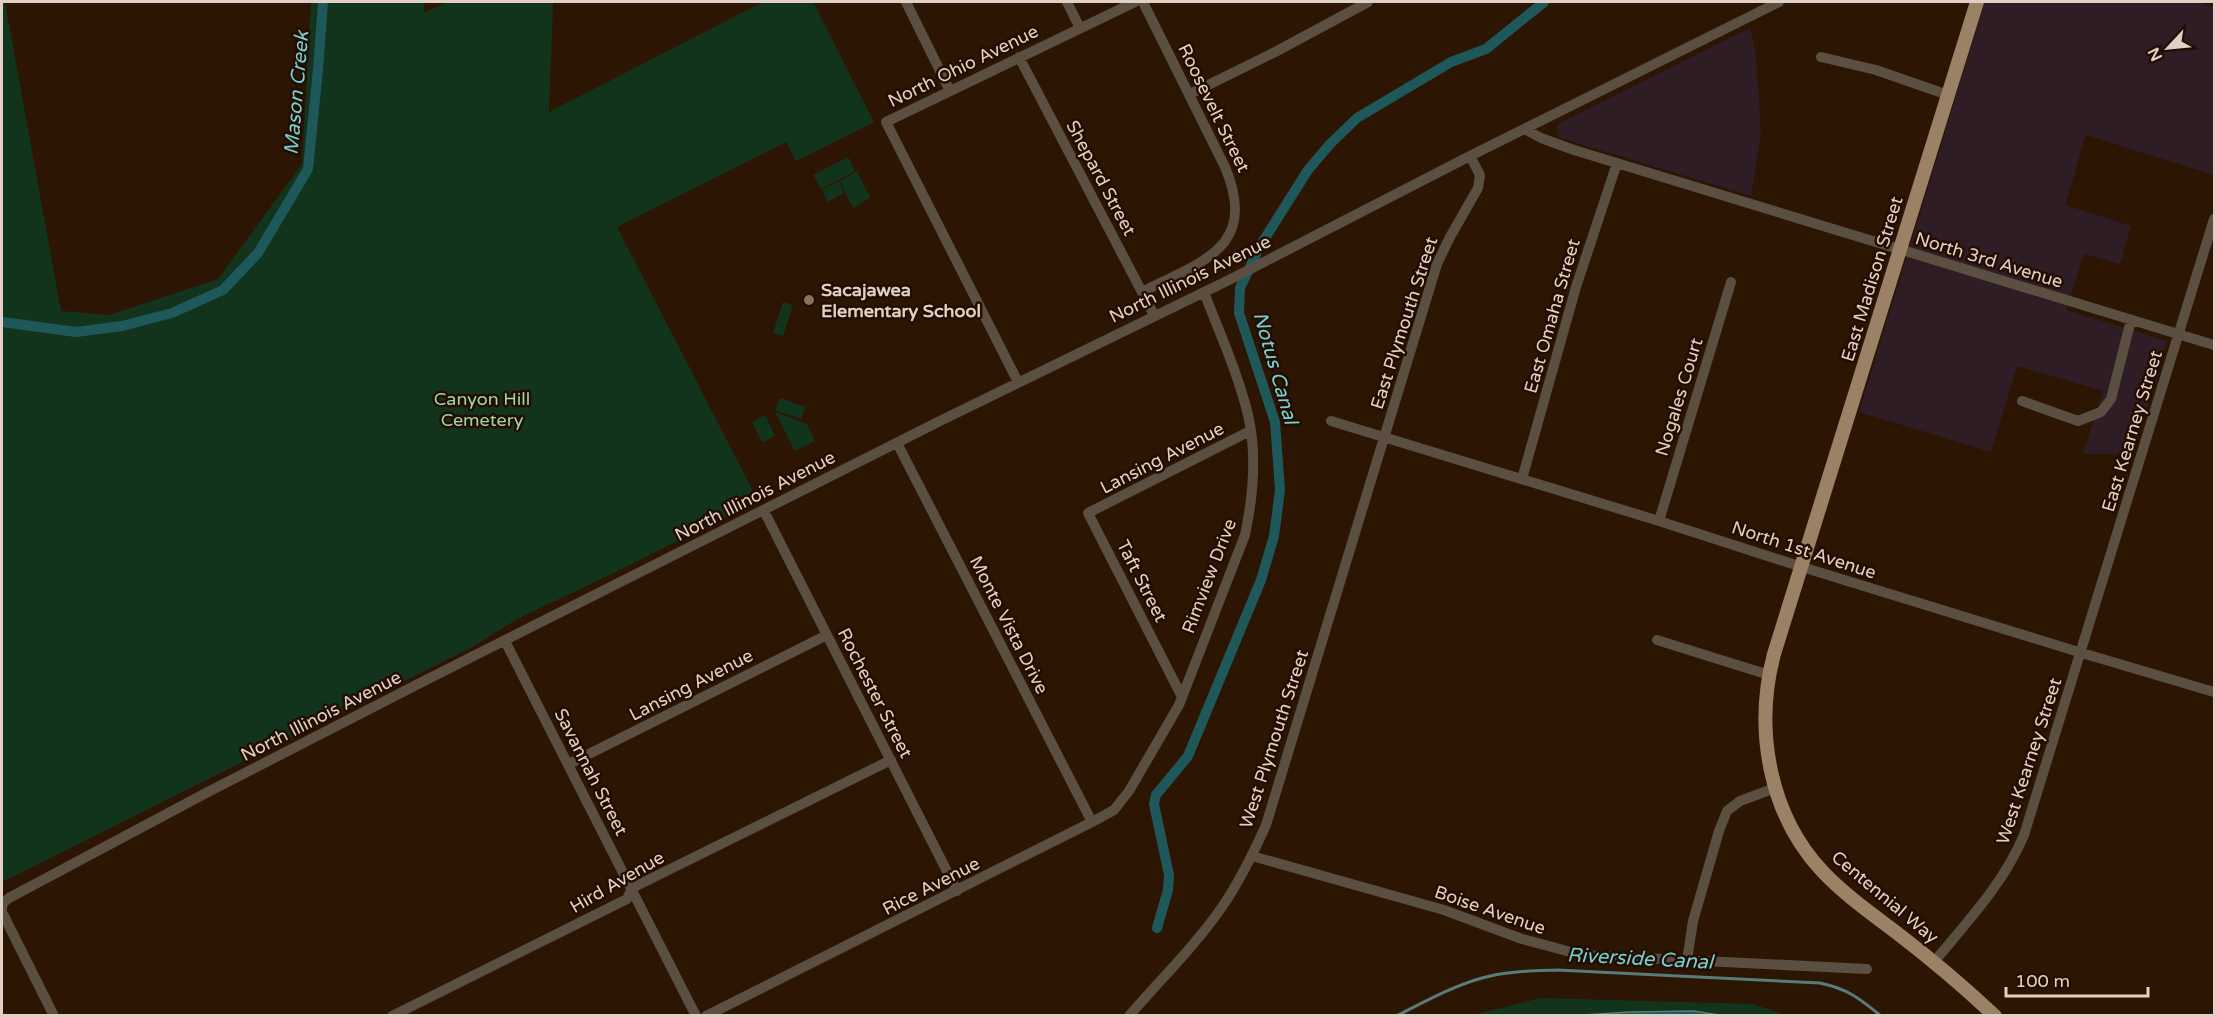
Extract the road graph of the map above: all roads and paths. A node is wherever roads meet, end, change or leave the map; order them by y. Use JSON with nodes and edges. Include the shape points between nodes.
{"nodes":[{"id":1,"x":906,"y":2,"type":"edge"},
{"id":2,"x":1067,"y":2,"type":"edge"},
{"id":3,"x":1135,"y":2,"type":"edge"},
{"id":4,"x":1143,"y":2,"type":"edge"},
{"id":5,"x":1368,"y":2,"type":"edge"},
{"id":6,"x":1779,"y":2,"type":"edge"},
{"id":7,"x":1977,"y":2,"type":"edge"},
{"id":8,"x":1080,"y":28,"type":"junction"},
{"id":9,"x":1019,"y":57,"type":"junction"},
{"id":10,"x":1821,"y":57,"type":"dead end"},
{"id":11,"x":950,"y":91,"type":"junction"},
{"id":12,"x":1190,"y":94,"type":"junction"},
{"id":13,"x":1948,"y":95,"type":"junction"},
{"id":14,"x":1525,"y":129,"type":"junction"},
{"id":15,"x":1470,"y":156,"type":"junction"},
{"id":16,"x":1617,"y":163,"type":"junction"},
{"id":17,"x":2214,"y":219,"type":"edge"},
{"id":18,"x":1900,"y":250,"type":"junction"},
{"id":19,"x":1731,"y":282,"type":"dead end"},
{"id":20,"x":1142,"y":292,"type":"junction"},
{"id":21,"x":1204,"y":292,"type":"junction"},
{"id":22,"x":1154,"y":315,"type":"junction"},
{"id":23,"x":2131,"y":320,"type":"junction"},
{"id":24,"x":2179,"y":334,"type":"junction"},
{"id":25,"x":2214,"y":345,"type":"edge"},
{"id":26,"x":1018,"y":382,"type":"junction"},
{"id":27,"x":2022,"y":402,"type":"dead end"},
{"id":28,"x":1332,"y":421,"type":"dead end"},
{"id":29,"x":1250,"y":431,"type":"junction"},
{"id":30,"x":1384,"y":438,"type":"junction"},
{"id":31,"x":897,"y":442,"type":"junction"},
{"id":32,"x":1522,"y":478,"type":"junction"},
{"id":33,"x":764,"y":511,"type":"junction"},
{"id":34,"x":1088,"y":513,"type":"joint"},
{"id":35,"x":1659,"y":521,"type":"junction"},
{"id":36,"x":1802,"y":567,"type":"junction"},
{"id":37,"x":827,"y":635,"type":"junction"},
{"id":38,"x":1657,"y":640,"type":"dead end"},
{"id":39,"x":505,"y":641,"type":"junction"},
{"id":40,"x":2082,"y":653,"type":"junction"},
{"id":41,"x":1768,"y":675,"type":"junction"},
{"id":42,"x":2214,"y":692,"type":"edge"},
{"id":43,"x":1182,"y":697,"type":"junction"},
{"id":44,"x":1148,"y":759,"type":"joint"},
{"id":45,"x":891,"y":760,"type":"junction"},
{"id":46,"x":569,"y":764,"type":"junction"},
{"id":47,"x":1776,"y":788,"type":"junction"},
{"id":48,"x":1092,"y":822,"type":"junction"},
{"id":49,"x":1252,"y":856,"type":"junction"},
{"id":50,"x":632,"y":888,"type":"junction"},
{"id":51,"x":957,"y":891,"type":"junction"},
{"id":52,"x":2,"y":908,"type":"edge"},
{"id":53,"x":1686,"y":960,"type":"junction"},
{"id":54,"x":1934,"y":962,"type":"junction"},
{"id":55,"x":1867,"y":969,"type":"dead end"},
{"id":56,"x":54,"y":1016,"type":"edge"},
{"id":57,"x":392,"y":1016,"type":"edge"},
{"id":58,"x":696,"y":1016,"type":"edge"},
{"id":59,"x":706,"y":1016,"type":"edge"},
{"id":60,"x":1129,"y":1016,"type":"edge"},
{"id":61,"x":1995,"y":1016,"type":"edge"}],
"edges":[{"from":1,"to":11,"type":"street"},
{"from":2,"to":8,"type":"street"},
{"from":3,"to":8,"type":"street","name":"North Ohio Avenue"},
{"from":4,"to":12,"type":"street","name":"Roosevelt Street"},
{"from":5,"to":12,"type":"street"},
{"from":6,"to":14,"type":"street","name":"North Illinois Avenue"},
{"from":7,"to":13,"type":"main road","name":"East Madison Street"},
{"from":8,"to":9,"type":"street","name":"North Ohio Avenue"},
{"from":9,"to":11,"type":"street","name":"North Ohio Avenue"},
{"from":9,"to":20,"type":"street","name":"Shepard Street"},
{"from":10,"to":13,"type":"street","via":[[1876,70]]},
{"from":11,"to":26,"type":"street","name":"North Ohio Avenue","via":[[886,123]]},
{"from":12,"to":20,"type":"street","name":"Roosevelt Street","via":[[1233,186],[1236,216],[1231,233],[1211,256]]},
{"from":13,"to":18,"type":"main road","name":"East Madison Street"},
{"from":14,"to":15,"type":"street","name":"North Illinois Avenue"},
{"from":14,"to":16,"type":"street"},
{"from":15,"to":21,"type":"street","name":"North Illinois Avenue"},
{"from":15,"to":30,"type":"street","name":"East Plymouth Street","via":[[1480,175],[1478,188],[1437,264]]},
{"from":16,"to":18,"type":"street","name":"North 3rd Avenue"},
{"from":16,"to":32,"type":"street","name":"East Omaha Street","via":[[1576,287]]},
{"from":17,"to":24,"type":"street","name":"East Kearney Street"},
{"from":18,"to":23,"type":"street","name":"North 3rd Avenue"},
{"from":18,"to":36,"type":"main road","name":"East Madison Street"},
{"from":19,"to":35,"type":"street","name":"Nogales Court"},
{"from":20,"to":22,"type":"street","name":"Shepard Street"},
{"from":21,"to":22,"type":"street","name":"North Illinois Avenue"},
{"from":21,"to":29,"type":"street","name":"Rimview Drive","via":[[1238,384]]},
{"from":22,"to":26,"type":"street","name":"North Illinois Avenue"},
{"from":23,"to":24,"type":"street","name":"North 3rd Avenue"},
{"from":23,"to":27,"type":"street","via":[[2111,399],[2101,412],[2078,421]]},
{"from":24,"to":25,"type":"street","name":"North 3rd Avenue"},
{"from":24,"to":40,"type":"street","name":"East Kearney Street"},
{"from":26,"to":31,"type":"street","name":"North Illinois Avenue"},
{"from":28,"to":30,"type":"street","name":"North 1st Avenue"},
{"from":29,"to":34,"type":"street","name":"Lansing Avenue"},
{"from":29,"to":43,"type":"street","name":"Rimview Drive","via":[[1251,508],[1245,535]]},
{"from":30,"to":32,"type":"street","name":"North 1st Avenue"},
{"from":30,"to":49,"type":"street","name":"West Plymouth Street","via":[[1275,798]]},
{"from":31,"to":33,"type":"street","name":"North Illinois Avenue"},
{"from":31,"to":48,"type":"street","name":"Monte Vista Drive"},
{"from":32,"to":35,"type":"street","name":"North 1st Avenue"},
{"from":33,"to":37,"type":"street","name":"Rochester Street"},
{"from":33,"to":39,"type":"street","name":"North Illinois Avenue"},
{"from":34,"to":43,"type":"street","name":"Taft Street"},
{"from":35,"to":36,"type":"street","name":"North 1st Avenue"},
{"from":36,"to":40,"type":"street","name":"North 1st Avenue"},
{"from":36,"to":41,"type":"main road","name":"East Madison Street"},
{"from":37,"to":45,"type":"street","name":"Rochester Street"},
{"from":37,"to":46,"type":"street","name":"Lansing Avenue"},
{"from":38,"to":41,"type":"street"},
{"from":39,"to":46,"type":"street","name":"Savannah Street"},
{"from":39,"to":52,"type":"street","name":"North Illinois Avenue","via":[[206,793]]},
{"from":40,"to":42,"type":"street","name":"North 1st Avenue"},
{"from":40,"to":54,"type":"street","name":"West Kearney Street","via":[[2039,792],[2014,857]]},
{"from":41,"to":47,"type":"main road","name":"Centennial Way","via":[[1766,735]]},
{"from":43,"to":44,"type":"street","name":"Rimview Drive"},
{"from":44,"to":48,"type":"street","name":"Rice Avenue","via":[[1114,810]]},
{"from":45,"to":50,"type":"street","name":"Hird Avenue"},
{"from":45,"to":51,"type":"street","name":"Rochester Street"},
{"from":46,"to":50,"type":"street","name":"Savannah Street"},
{"from":47,"to":53,"type":"street","via":[[1740,801],[1727,812],[1693,921]]},
{"from":47,"to":54,"type":"main road","name":"Centennial Way","via":[[1787,820],[1823,872]]},
{"from":48,"to":51,"type":"street","name":"Rice Avenue"},
{"from":49,"to":53,"type":"street","name":"Boise Avenue","via":[[1444,910],[1550,948],[1582,955]]},
{"from":49,"to":60,"type":"street","name":"West Plymouth Street","via":[[1237,885],[1203,932]]},
{"from":50,"to":57,"type":"street","name":"Hird Avenue","via":[[627,899]]},
{"from":50,"to":58,"type":"street","name":"Savannah Street"},
{"from":51,"to":59,"type":"street","name":"Rice Avenue"},
{"from":52,"to":56,"type":"street"},
{"from":53,"to":55,"type":"street","name":"Boise Avenue"},
{"from":54,"to":61,"type":"main road","name":"Centennial Way"}]}
